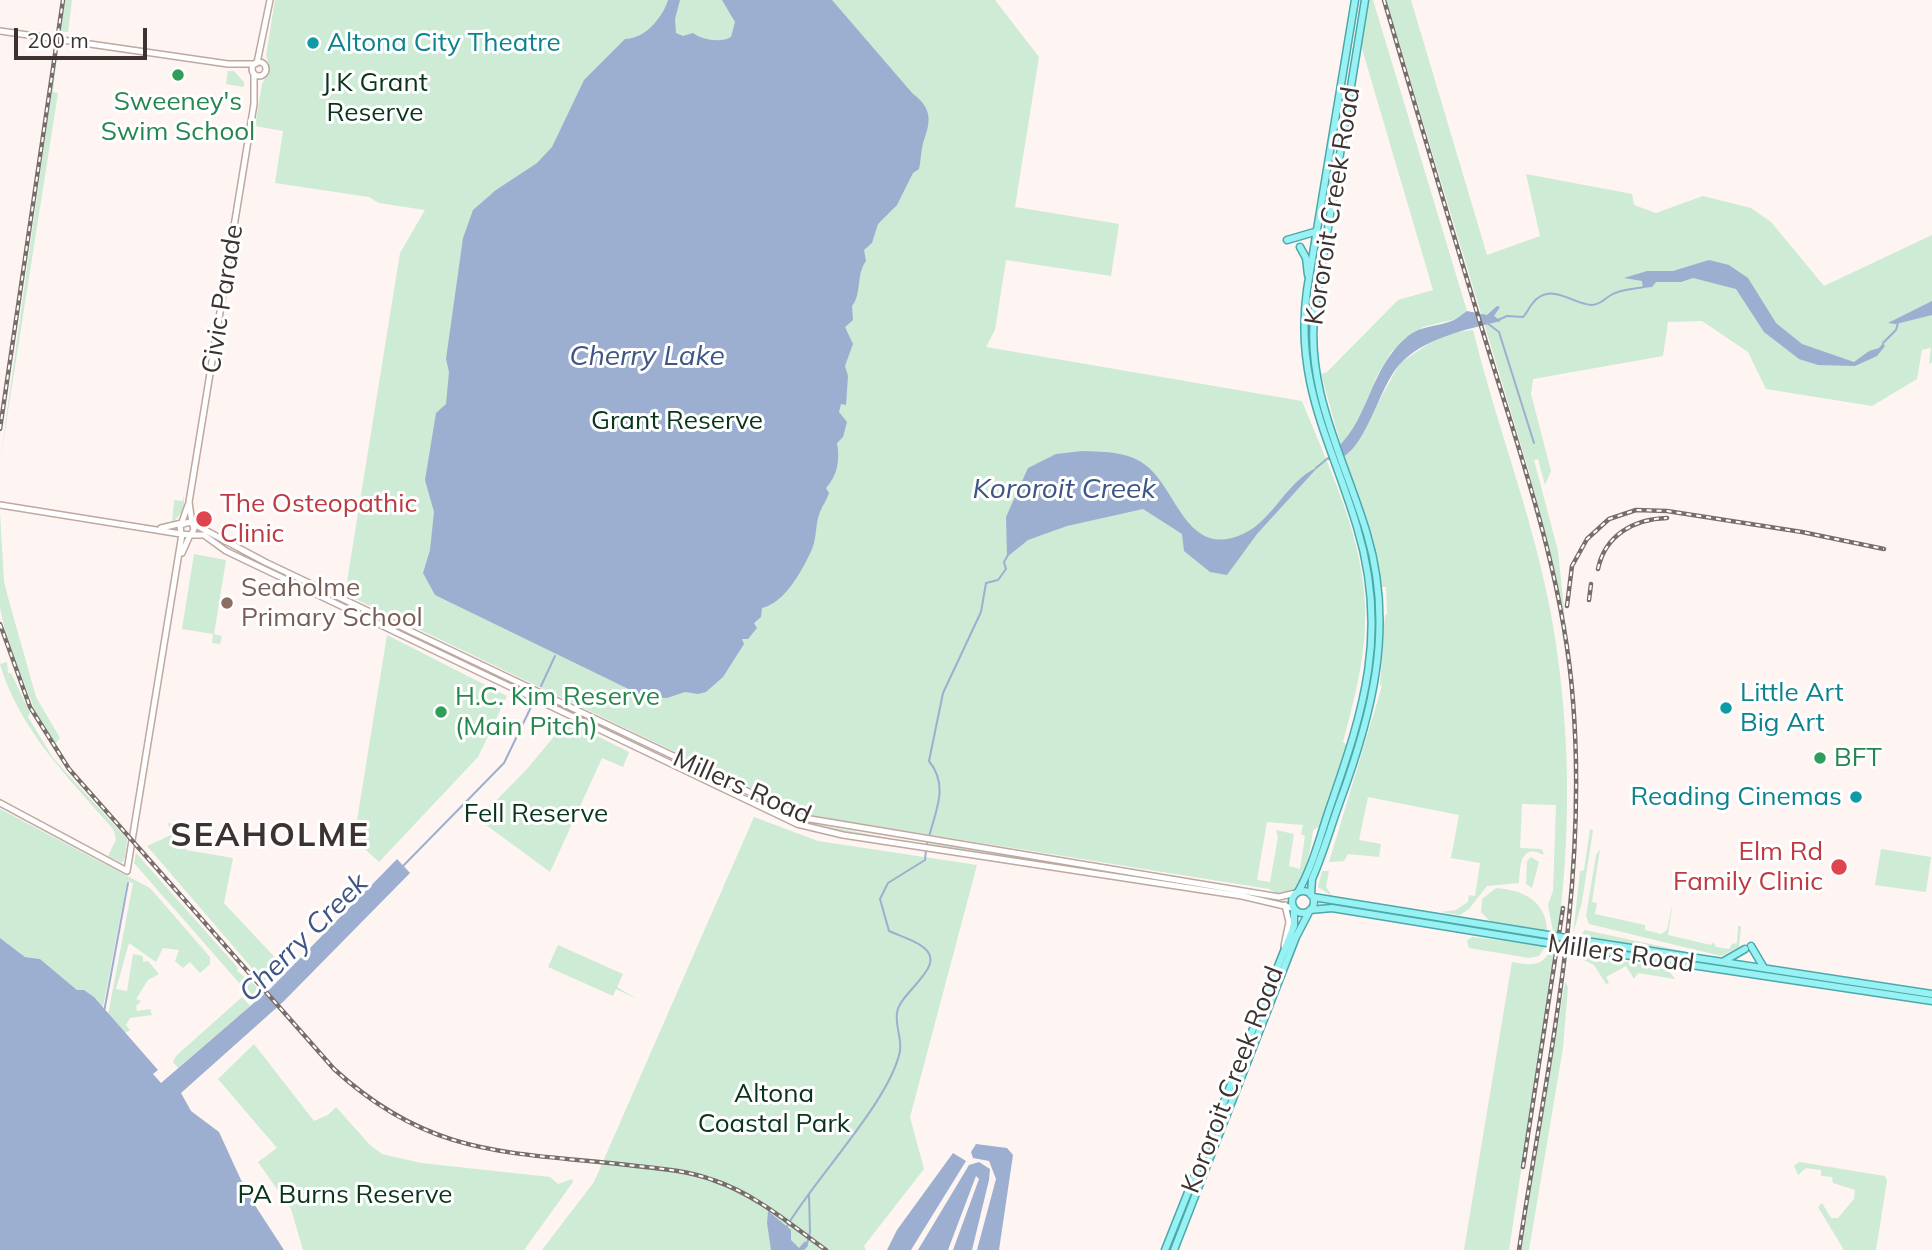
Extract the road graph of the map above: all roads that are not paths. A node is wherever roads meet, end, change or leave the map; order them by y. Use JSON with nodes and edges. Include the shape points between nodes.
{"nodes":[{"id":1,"x":270,"y":0,"type":"edge"},
{"id":2,"x":1355,"y":0,"type":"edge"},
{"id":3,"x":1365,"y":0,"type":"edge"},
{"id":4,"x":0,"y":31,"type":"edge"},
{"id":5,"x":263,"y":45,"type":"junction"},
{"id":6,"x":256,"y":63,"type":"junction"},
{"id":7,"x":228,"y":64,"type":"junction"},
{"id":8,"x":265,"y":66,"type":"junction"},
{"id":9,"x":253,"y":73,"type":"junction"},
{"id":10,"x":264,"y":75,"type":"junction"},
{"id":11,"x":255,"y":96,"type":"junction"},
{"id":12,"x":1318,"y":231,"type":"junction"},
{"id":13,"x":1287,"y":240,"type":"dead end"},
{"id":14,"x":1300,"y":247,"type":"dead end"},
{"id":15,"x":1307,"y":290,"type":"junction"},
{"id":16,"x":1329,"y":436,"type":"junction"},
{"id":17,"x":1348,"y":490,"type":"junction"},
{"id":18,"x":189,"y":502,"type":"junction"},
{"id":19,"x":0,"y":505,"type":"edge"},
{"id":20,"x":182,"y":523,"type":"junction"},
{"id":21,"x":192,"y":523,"type":"junction"},
{"id":22,"x":157,"y":528,"type":"junction"},
{"id":23,"x":181,"y":534,"type":"junction"},
{"id":24,"x":191,"y":535,"type":"junction"},
{"id":25,"x":180,"y":556,"type":"junction"},
{"id":26,"x":754,"y":795,"type":"junction"},
{"id":27,"x":0,"y":803,"type":"edge"},
{"id":28,"x":751,"y":803,"type":"junction"},
{"id":29,"x":1297,"y":893,"type":"junction"},
{"id":30,"x":1312,"y":896,"type":"junction"},
{"id":31,"x":1285,"y":905,"type":"junction"},
{"id":32,"x":1294,"y":909,"type":"junction"},
{"id":33,"x":1310,"y":911,"type":"junction"},
{"id":34,"x":1542,"y":938,"type":"junction"},
{"id":35,"x":1578,"y":944,"type":"junction"},
{"id":36,"x":1283,"y":948,"type":"junction"},
{"id":37,"x":1724,"y":961,"type":"junction"},
{"id":38,"x":1284,"y":966,"type":"junction"},
{"id":39,"x":1275,"y":968,"type":"junction"},
{"id":40,"x":1764,"y":968,"type":"junction"},
{"id":41,"x":1932,"y":994,"type":"edge"},
{"id":42,"x":1932,"y":1001,"type":"edge"},
{"id":43,"x":1241,"y":1068,"type":"junction"},
{"id":44,"x":1165,"y":1250,"type":"edge"},
{"id":45,"x":1174,"y":1250,"type":"edge"}],
"edges":[{"from":1,"to":5,"type":"main road"},
{"from":2,"to":12,"type":"main road","name":"Kororoit Creek Road"},
{"from":3,"to":16,"type":"main road","name":"Kororoit Creek Road","via":[[1313,317],[1318,387]]},
{"from":4,"to":7,"type":"main road"},
{"from":5,"to":6,"type":"main road"},
{"from":5,"to":8,"type":"main road"},
{"from":6,"to":7,"type":"main road"},
{"from":6,"to":8,"type":"main road"},
{"from":6,"to":9,"type":"main road","name":"Civic Parade"},
{"from":7,"to":9,"type":"main road"},
{"from":8,"to":10,"type":"main road","name":"Civic Parade"},
{"from":9,"to":10,"type":"main road"},
{"from":9,"to":11,"type":"main road","name":"Civic Parade"},
{"from":10,"to":11,"type":"main road","name":"Civic Parade"},
{"from":11,"to":18,"type":"main road","name":"Civic Parade"},
{"from":12,"to":13,"type":"main road"},
{"from":12,"to":15,"type":"main road","name":"Kororoit Creek Road"},
{"from":14,"to":15,"type":"main road","via":[[1306,258]]},
{"from":15,"to":16,"type":"main road","name":"Kororoit Creek Road","via":[[1306,371]]},
{"from":16,"to":17,"type":"main road","name":"Kororoit Creek Road"},
{"from":17,"to":29,"type":"main road","name":"Kororoit Creek Road","via":[[1370,584],[1370,675],[1355,734]]},
{"from":17,"to":30,"type":"main road","name":"Kororoit Creek Road","via":[[1377,580],[1379,666],[1369,716],[1312,879]]},
{"from":18,"to":20,"type":"main road","name":"Civic Parade"},
{"from":18,"to":21,"type":"main road","name":"Civic Parade"},
{"from":19,"to":22,"type":"main road"},
{"from":20,"to":21,"type":"main road"},
{"from":20,"to":22,"type":"main road"},
{"from":20,"to":23,"type":"main road","name":"Civic Parade"},
{"from":21,"to":24,"type":"main road","name":"Civic Parade"},
{"from":21,"to":26,"type":"main road","name":"Millers Road"},
{"from":22,"to":23,"type":"main road"},
{"from":23,"to":24,"type":"main road","name":"Millers Road"},
{"from":23,"to":25,"type":"main road"},
{"from":24,"to":25,"type":"main road"},
{"from":24,"to":28,"type":"main road","name":"Millers Road","via":[[204,535],[226,551]]},
{"from":25,"to":27,"type":"main road","via":[[127,871]]},
{"from":26,"to":28,"type":"main road"},
{"from":26,"to":29,"type":"main road","name":"Millers Road","via":[[804,818],[891,834],[1279,897]]},
{"from":28,"to":31,"type":"main road","name":"Millers Road","via":[[813,829]]},
{"from":29,"to":30,"type":"main road"},
{"from":29,"to":32,"type":"main road","via":[[1292,899]]},
{"from":30,"to":33,"type":"main road"},
{"from":30,"to":34,"type":"main road","name":"Millers Road"},
{"from":31,"to":32,"type":"main road","name":"Millers Road"},
{"from":31,"to":36,"type":"main road","via":[[1289,922]]},
{"from":32,"to":33,"type":"main road"},
{"from":32,"to":36,"type":"main road","name":"Kororoit Creek Road","via":[[1294,926]]},
{"from":33,"to":34,"type":"main road","name":"Millers Road","via":[[1332,908]]},
{"from":33,"to":38,"type":"main road","name":"Kororoit Creek Road"},
{"from":34,"to":35,"type":"main road","name":"Millers Road","bridge":true},
{"from":35,"to":37,"type":"main road","name":"Millers Road"},
{"from":35,"to":42,"type":"main road","name":"Millers Road"},
{"from":36,"to":39,"type":"main road","name":"Kororoit Creek Road"},
{"from":37,"to":40,"type":"main road","name":"Millers Road"},
{"from":37,"to":40,"type":"main road","via":[[1748,947]]},
{"from":38,"to":39,"type":"main road"},
{"from":38,"to":43,"type":"main road","name":"Kororoit Creek Road"},
{"from":39,"to":43,"type":"main road","name":"Kororoit Creek Road"},
{"from":40,"to":41,"type":"main road","name":"Millers Road"},
{"from":43,"to":44,"type":"main road","name":"Kororoit Creek Road"},
{"from":43,"to":45,"type":"main road","name":"Kororoit Creek Road"}]}
